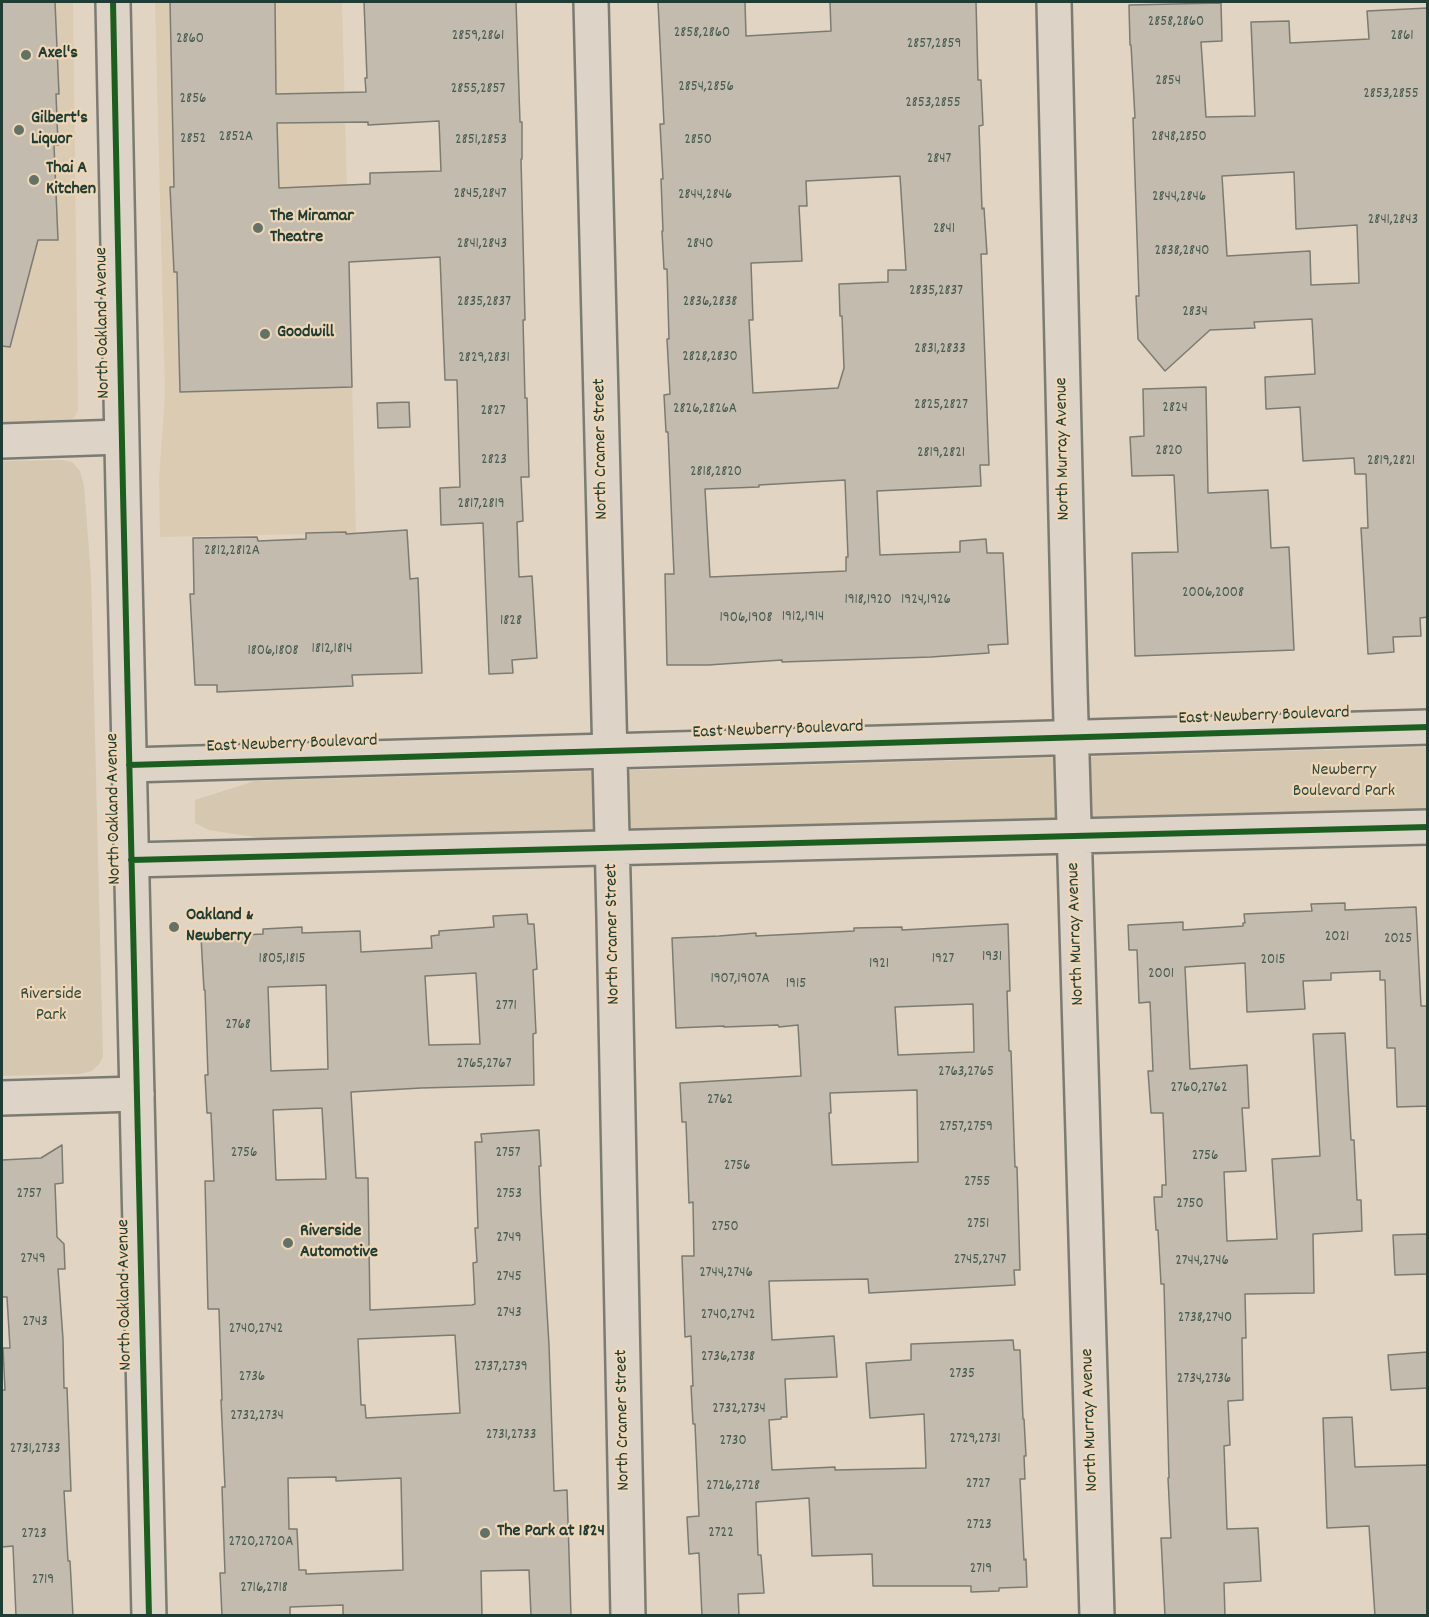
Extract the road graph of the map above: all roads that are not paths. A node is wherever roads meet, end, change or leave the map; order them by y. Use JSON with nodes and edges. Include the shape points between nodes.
{"nodes":[{"id":1,"x":113,"y":2,"type":"edge"},
{"id":2,"x":591,"y":2,"type":"edge"},
{"id":3,"x":1054,"y":2,"type":"edge"},
{"id":4,"x":121,"y":437,"type":"junction"},
{"id":5,"x":2,"y":441,"type":"edge"},
{"id":6,"x":1428,"y":727,"type":"edge"},
{"id":7,"x":1071,"y":737,"type":"junction"},
{"id":8,"x":610,"y":751,"type":"junction"},
{"id":9,"x":129,"y":765,"type":"junction"},
{"id":10,"x":1428,"y":827,"type":"edge"},
{"id":11,"x":1074,"y":836,"type":"junction"},
{"id":12,"x":612,"y":848,"type":"junction"},
{"id":13,"x":131,"y":861,"type":"junction"},
{"id":14,"x":137,"y":1094,"type":"junction"},
{"id":15,"x":2,"y":1098,"type":"edge"},
{"id":16,"x":149,"y":1616,"type":"edge"},
{"id":17,"x":628,"y":1616,"type":"edge"},
{"id":18,"x":1097,"y":1616,"type":"edge"}],
"edges":[{"from":1,"to":4,"type":"street","name":"North Oakland Avenue"},
{"from":2,"to":8,"type":"street","name":"North Cramer Street"},
{"from":3,"to":7,"type":"street","name":"North Murray Avenue"},
{"from":4,"to":5,"type":"street"},
{"from":4,"to":9,"type":"street","name":"North Oakland Avenue"},
{"from":6,"to":7,"type":"street","name":"East Newberry Boulevard"},
{"from":7,"to":8,"type":"street","name":"East Newberry Boulevard"},
{"from":7,"to":11,"type":"street","name":"North Murray Avenue"},
{"from":8,"to":9,"type":"street","name":"East Newberry Boulevard"},
{"from":8,"to":12,"type":"street","name":"North Cramer Street"},
{"from":9,"to":13,"type":"street","name":"North Oakland Avenue"},
{"from":10,"to":11,"type":"street"},
{"from":11,"to":12,"type":"street"},
{"from":11,"to":18,"type":"street","name":"North Murray Avenue"},
{"from":12,"to":13,"type":"street"},
{"from":12,"to":17,"type":"street","name":"North Cramer Street"},
{"from":13,"to":14,"type":"street","name":"North Oakland Avenue"},
{"from":14,"to":15,"type":"street"},
{"from":14,"to":16,"type":"street","name":"North Oakland Avenue"}]}
